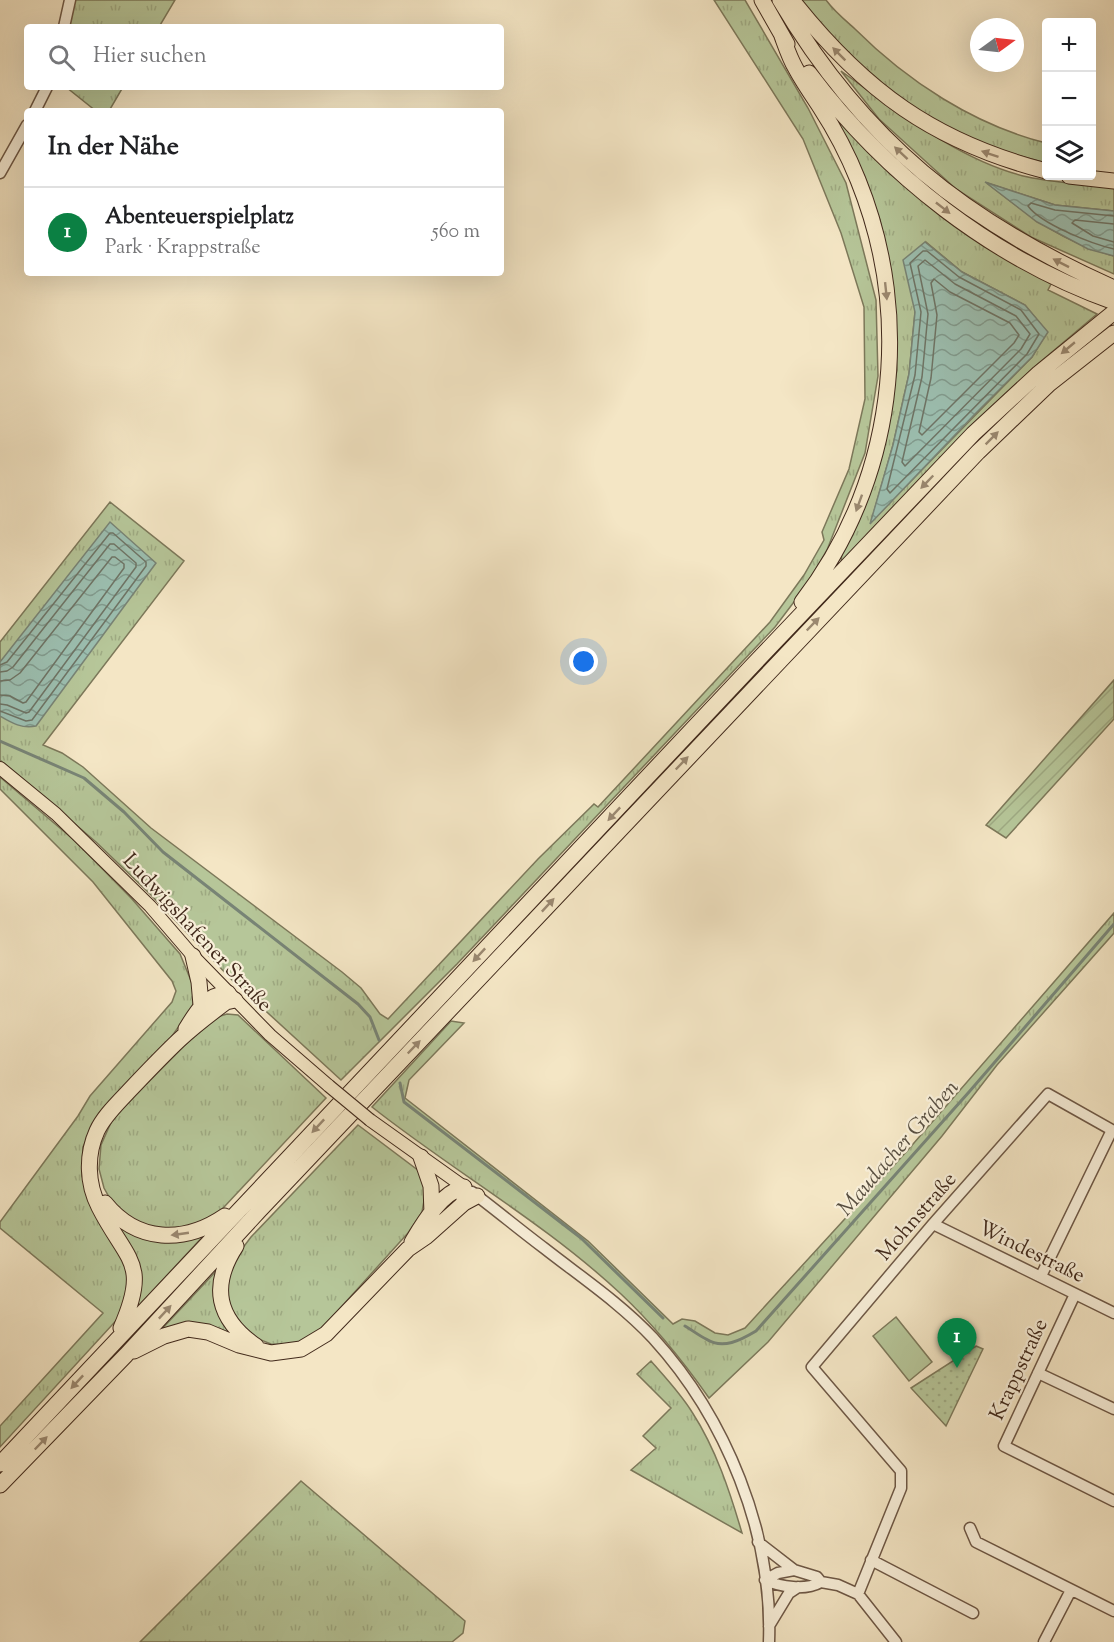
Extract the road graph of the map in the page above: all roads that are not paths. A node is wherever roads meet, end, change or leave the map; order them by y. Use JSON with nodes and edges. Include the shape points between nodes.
{"nodes":[{"id":1,"x":63,"y":0,"type":"edge"},
{"id":2,"x":70,"y":0,"type":"edge"},
{"id":3,"x":762,"y":0,"type":"edge"},
{"id":4,"x":780,"y":0,"type":"edge"},
{"id":5,"x":792,"y":0,"type":"edge"},
{"id":6,"x":65,"y":21,"type":"edge"},
{"id":7,"x":782,"y":36,"type":"junction"},
{"id":8,"x":46,"y":90,"type":"edge"},
{"id":9,"x":36,"y":108,"type":"edge"},
{"id":10,"x":24,"y":129,"type":"edge"},
{"id":11,"x":4,"y":156,"type":"edge"},
{"id":12,"x":1042,"y":170,"type":"edge"},
{"id":13,"x":0,"y":173,"type":"edge"},
{"id":14,"x":1096,"y":178,"type":"edge"},
{"id":15,"x":1114,"y":180,"type":"edge"},
{"id":16,"x":1112,"y":300,"type":"edge"},
{"id":17,"x":1114,"y":333,"type":"edge"},
{"id":18,"x":751,"y":667,"type":"junction"},
{"id":19,"x":0,"y":768,"type":"edge"},
{"id":20,"x":193,"y":956,"type":"junction"},
{"id":21,"x":229,"y":998,"type":"junction"},
{"id":22,"x":201,"y":1005,"type":"junction"},
{"id":23,"x":180,"y":1039,"type":"junction"},
{"id":24,"x":421,"y":1157,"type":"junction"},
{"id":25,"x":93,"y":1187,"type":"junction"},
{"id":26,"x":464,"y":1187,"type":"junction"},
{"id":27,"x":471,"y":1200,"type":"junction"},
{"id":28,"x":254,"y":1206,"type":"junction"},
{"id":29,"x":432,"y":1214,"type":"junction"},
{"id":30,"x":933,"y":1224,"type":"junction"},
{"id":31,"x":408,"y":1250,"type":"junction"},
{"id":32,"x":1041,"y":1276,"type":"junction"},
{"id":33,"x":1075,"y":1294,"type":"junction"},
{"id":34,"x":1114,"y":1313,"type":"edge"},
{"id":35,"x":117,"y":1339,"type":"junction"},
{"id":36,"x":263,"y":1351,"type":"junction"},
{"id":37,"x":126,"y":1355,"type":"junction"},
{"id":38,"x":1038,"y":1372,"type":"junction"},
{"id":39,"x":1114,"y":1409,"type":"edge"},
{"id":40,"x":0,"y":1464,"type":"edge"},
{"id":41,"x":0,"y":1485,"type":"edge"},
{"id":42,"x":1114,"y":1501,"type":"edge"},
{"id":43,"x":970,"y":1528,"type":"dead end"},
{"id":44,"x":758,"y":1542,"type":"junction"},
{"id":45,"x":871,"y":1560,"type":"junction"},
{"id":46,"x":794,"y":1570,"type":"junction"},
{"id":47,"x":765,"y":1580,"type":"junction"},
{"id":48,"x":821,"y":1582,"type":"junction"},
{"id":49,"x":799,"y":1587,"type":"junction"},
{"id":50,"x":1071,"y":1590,"type":"junction"},
{"id":51,"x":858,"y":1594,"type":"junction"},
{"id":52,"x":1114,"y":1611,"type":"edge"},
{"id":53,"x":974,"y":1613,"type":"dead end"},
{"id":54,"x":769,"y":1626,"type":"junction"},
{"id":55,"x":770,"y":1642,"type":"edge"},
{"id":56,"x":896,"y":1642,"type":"edge"},
{"id":57,"x":1044,"y":1642,"type":"edge"}],
"edges":[{"from":1,"to":6,"type":"street"},
{"from":2,"to":6,"type":"street"},
{"from":3,"to":7,"type":"highway"},
{"from":16,"to":4,"type":"highway","one_way":true,"via":[[1067,267],[974,213],[926,176],[846,96]]},
{"from":12,"to":5,"type":"highway","one_way":true,"via":[[986,153],[902,110],[836,51]]},
{"from":7,"to":16,"type":"highway","one_way":true,"via":[[867,141],[938,204],[1028,264]]},
{"from":7,"to":18,"type":"highway","one_way":true,"via":[[795,69],[844,149],[876,233],[889,331],[887,386],[878,443],[854,516],[822,575]]},
{"from":8,"to":9,"type":"street"},
{"from":10,"to":11,"type":"street"},
{"from":11,"to":13,"type":"street"},
{"from":14,"to":15,"type":"highway"},
{"from":16,"to":18,"type":"highway","one_way":true,"via":[[989,418]]},
{"from":28,"to":17,"type":"highway","one_way":true,"via":[[978,452],[1049,384]]},
{"from":18,"to":28,"type":"highway","one_way":true},
{"from":19,"to":20,"type":"main road","name":"Ludwigshafener Straße","via":[[56,814],[150,906]]},
{"from":20,"to":21,"type":"main road","name":"Ludwigshafener Straße"},
{"from":20,"to":22,"type":"highway"},
{"from":21,"to":22,"type":"highway","via":[[218,994]]},
{"from":21,"to":23,"type":"highway"},
{"from":21,"to":24,"type":"main road","name":"Ludwigshafener Straße","bridge":true,"via":[[370,1120]]},
{"from":22,"to":23,"type":"highway"},
{"from":23,"to":25,"type":"highway","via":[[107,1115],[98,1130],[91,1148],[89,1171]]},
{"from":24,"to":26,"type":"main road","name":"Ludwigshafener Straße"},
{"from":24,"to":29,"type":"highway","via":[[431,1186]]},
{"from":28,"to":25,"type":"highway","one_way":true,"via":[[210,1227],[161,1236],[135,1229],[116,1217]]},
{"from":25,"to":35,"type":"highway","via":[[98,1206],[134,1269],[135,1287]]},
{"from":26,"to":27,"type":"highway"},
{"from":26,"to":29,"type":"highway","via":[[453,1190]]},
{"from":27,"to":31,"type":"highway"},
{"from":27,"to":44,"type":"street","via":[[588,1280],[630,1316],[675,1364],[718,1431],[744,1489]]},
{"from":28,"to":35,"type":"highway"},
{"from":28,"to":36,"type":"highway","via":[[226,1260],[220,1292],[229,1322]]},
{"from":37,"to":28,"type":"highway","one_way":true},
{"from":29,"to":31,"type":"highway"},
{"from":30,"to":32,"type":"street","name":"Windestraße"},
{"from":30,"to":32,"type":"street","name":"Mohnstraße","via":[[1048,1094],[1112,1130]]},
{"from":30,"to":45,"type":"street","name":"Mohnstraße","via":[[812,1367],[901,1471],[901,1488]]},
{"from":31,"to":36,"type":"highway","via":[[314,1343],[290,1352]]},
{"from":32,"to":33,"type":"street","name":"Windestraße"},
{"from":33,"to":34,"type":"street","name":"Windestraße"},
{"from":33,"to":38,"type":"street","name":"Krappstraße"},
{"from":35,"to":40,"type":"highway","one_way":true},
{"from":36,"to":37,"type":"highway","via":[[188,1329]]},
{"from":41,"to":37,"type":"highway","one_way":true},
{"from":38,"to":39,"type":"street"},
{"from":38,"to":42,"type":"street","name":"Krappstraße","via":[[1004,1446]]},
{"from":43,"to":50,"type":"street","via":[[976,1542]]},
{"from":44,"to":46,"type":"street"},
{"from":44,"to":47,"type":"street"},
{"from":45,"to":51,"type":"street","name":"Mohnstraße"},
{"from":45,"to":53,"type":"street"},
{"from":46,"to":47,"type":"street"},
{"from":46,"to":48,"type":"street"},
{"from":47,"to":49,"type":"street","via":[[779,1586]]},
{"from":47,"to":54,"type":"street"},
{"from":48,"to":49,"type":"street"},
{"from":48,"to":51,"type":"street"},
{"from":49,"to":54,"type":"street","via":[[789,1593]]},
{"from":50,"to":52,"type":"street"},
{"from":50,"to":57,"type":"street"},
{"from":51,"to":56,"type":"street"},
{"from":54,"to":55,"type":"street"}]}
